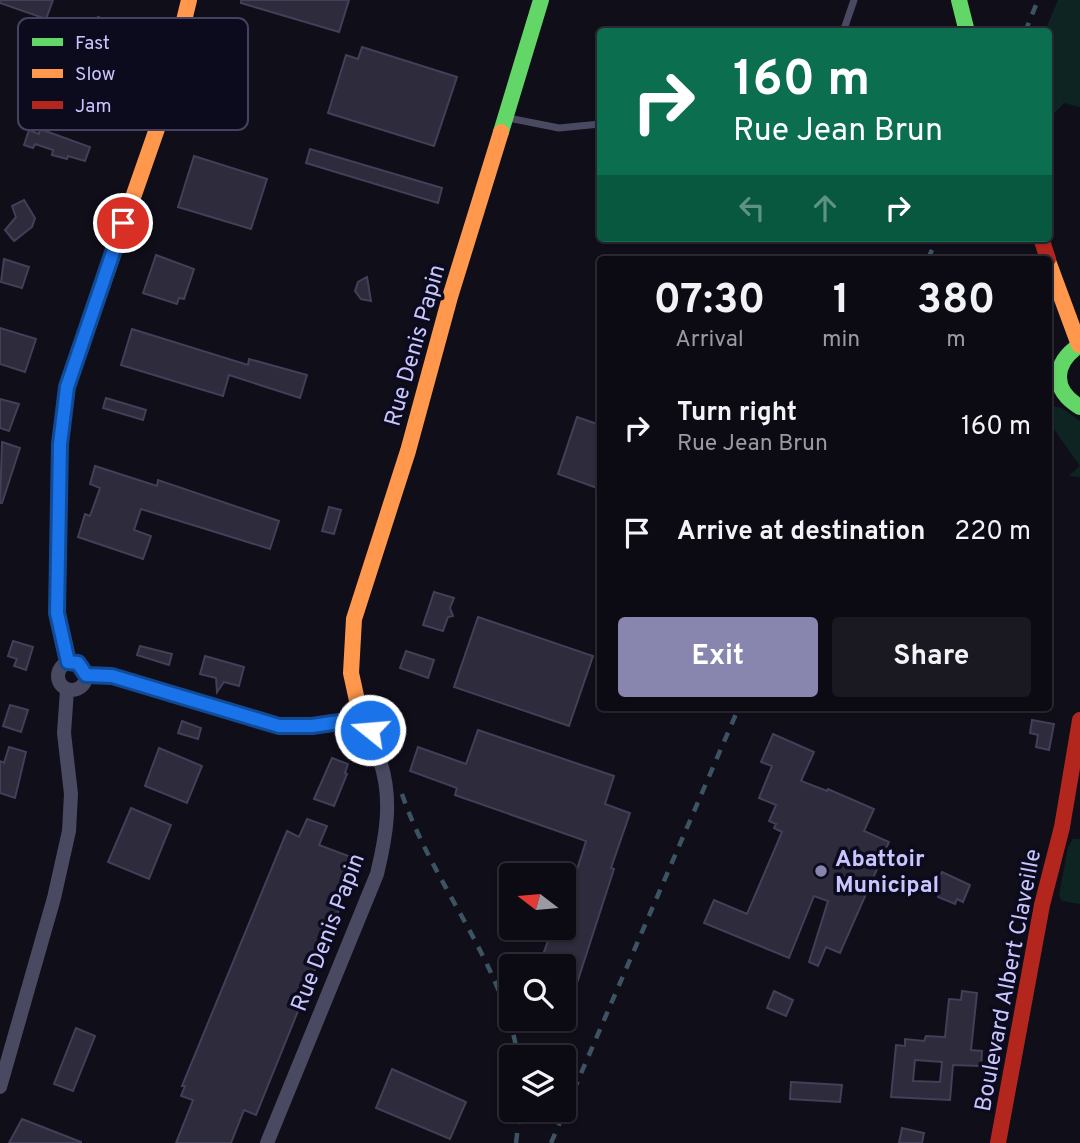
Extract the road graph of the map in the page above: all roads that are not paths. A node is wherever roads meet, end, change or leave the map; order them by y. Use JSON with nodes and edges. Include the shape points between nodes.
{"nodes":[{"id":1,"x":188,"y":0,"type":"edge"},
{"id":2,"x":541,"y":0,"type":"edge"},
{"id":3,"x":854,"y":0,"type":"edge"},
{"id":4,"x":959,"y":0,"type":"edge"},
{"id":5,"x":184,"y":18,"type":"edge"},
{"id":6,"x":966,"y":27,"type":"edge"},
{"id":7,"x":844,"y":28,"type":"edge"},
{"id":8,"x":505,"y":117,"type":"junction"},
{"id":9,"x":597,"y":124,"type":"edge"},
{"id":10,"x":157,"y":130,"type":"edge"},
{"id":11,"x":1052,"y":271,"type":"edge"},
{"id":12,"x":1079,"y":345,"type":"edge"},
{"id":13,"x":1080,"y":407,"type":"edge"},
{"id":14,"x":68,"y":662,"type":"junction"},
{"id":15,"x":86,"y":675,"type":"junction"},
{"id":16,"x":67,"y":690,"type":"junction"},
{"id":17,"x":358,"y":705,"type":"junction"},
{"id":18,"x":1080,"y":720,"type":"edge"},
{"id":19,"x":346,"y":721,"type":"junction"},
{"id":20,"x":364,"y":733,"type":"junction"},
{"id":21,"x":1062,"y":827,"type":"junction"},
{"id":22,"x":0,"y":1087,"type":"edge"},
{"id":23,"x":267,"y":1143,"type":"edge"},
{"id":24,"x":998,"y":1143,"type":"edge"},
{"id":25,"x":1011,"y":1143,"type":"edge"}],
"edges":[{"from":1,"to":5,"type":"street"},
{"from":2,"to":8,"type":"street","name":"Rue Denis Papin"},
{"from":3,"to":7,"type":"lane"},
{"from":4,"to":6,"type":"street"},
{"from":8,"to":9,"type":"lane","via":[[559,128]]},
{"from":8,"to":17,"type":"street","name":"Rue Denis Papin","via":[[354,619],[351,673]]},
{"from":10,"to":14,"type":"street","via":[[67,387],[60,444],[57,613]]},
{"from":11,"to":12,"type":"street"},
{"from":12,"to":13,"type":"street","via":[[1063,359],[1058,380],[1067,399]]},
{"from":14,"to":15,"type":"street","via":[[78,663]]},
{"from":14,"to":16,"type":"street","via":[[57,676]]},
{"from":15,"to":16,"type":"street","via":[[81,687]]},
{"from":15,"to":19,"type":"street","via":[[112,676],[279,726]]},
{"from":16,"to":22,"type":"street","via":[[64,733],[71,794],[69,831]]},
{"from":17,"to":19,"type":"street","via":[[348,710]]},
{"from":17,"to":20,"type":"street","via":[[370,708],[374,717],[373,726]]},
{"from":18,"to":21,"type":"street","name":"Boulevard Albert Claveille"},
{"from":19,"to":20,"type":"street","via":[[352,732]]},
{"from":20,"to":23,"type":"street","name":"Rue Denis Papin","via":[[380,761],[388,803],[387,835],[377,874]]},
{"from":21,"to":24,"type":"street","name":"Boulevard Albert Claveille","via":[[1042,905]]},
{"from":21,"to":25,"type":"street","name":"Boulevard Albert Claveille"}]}
